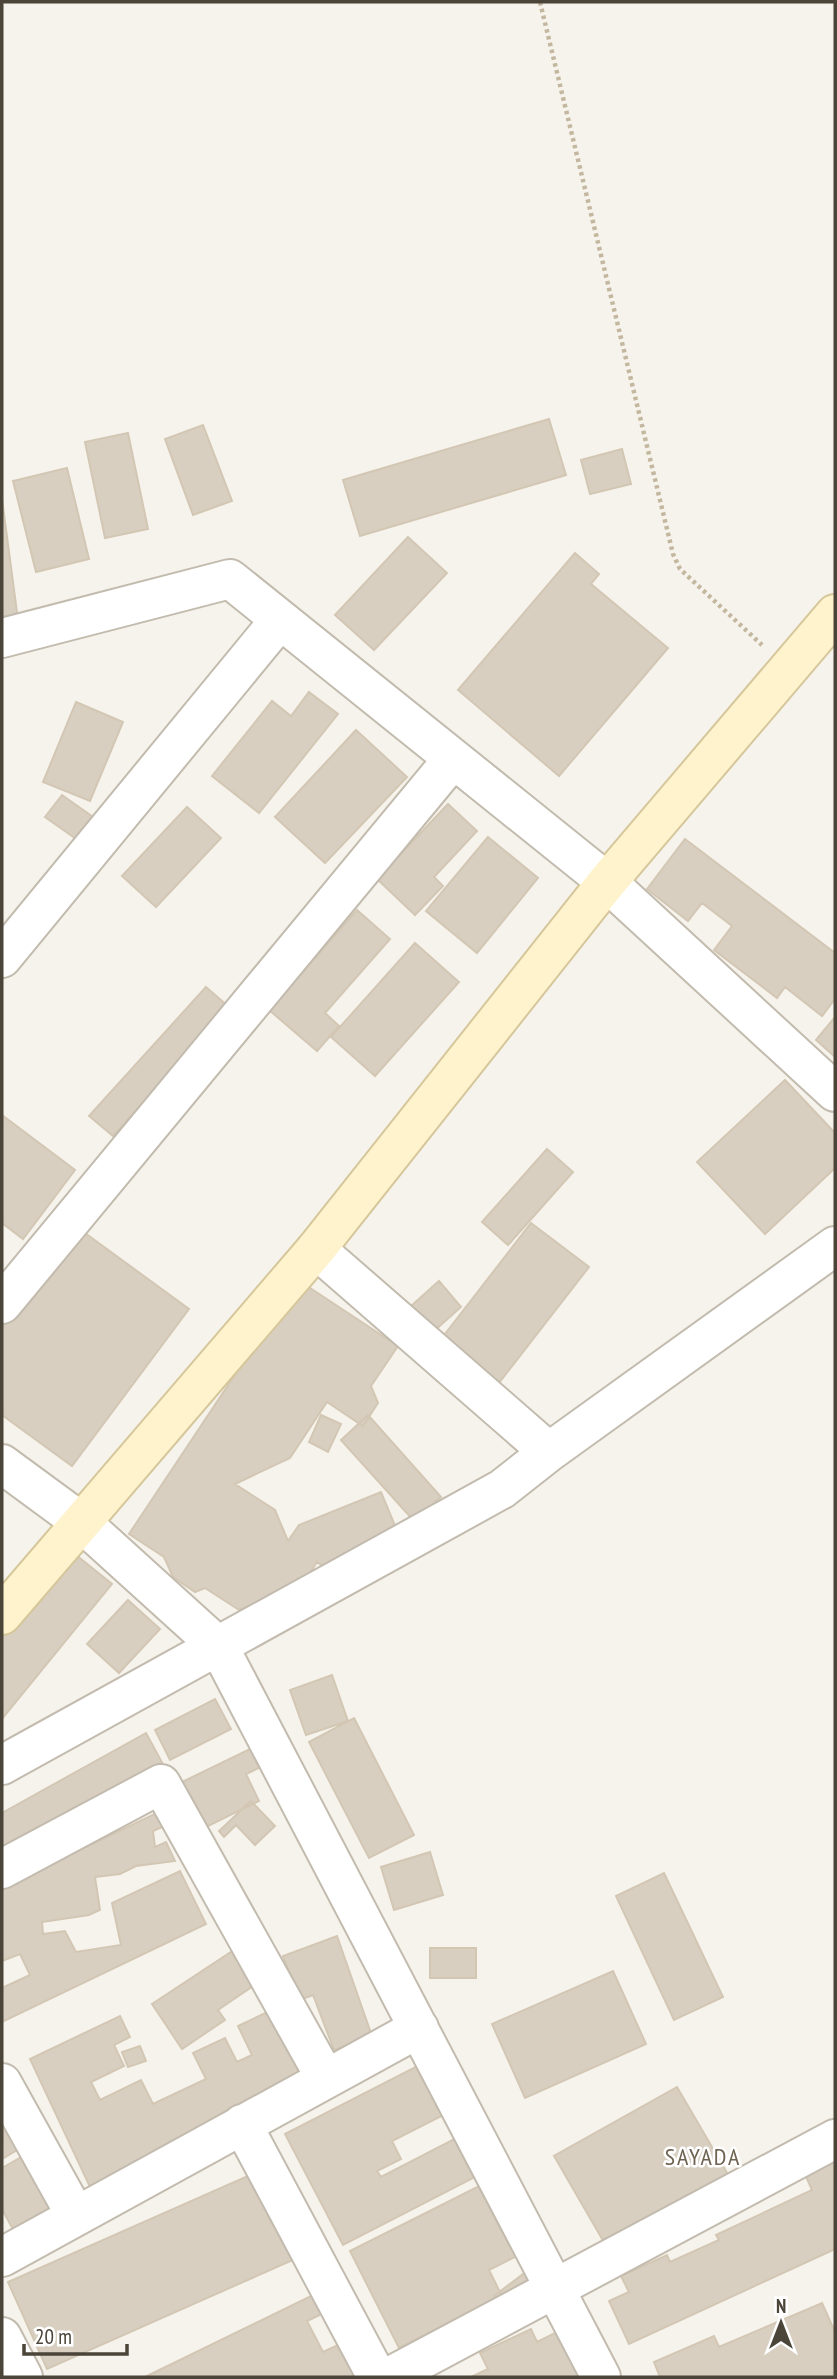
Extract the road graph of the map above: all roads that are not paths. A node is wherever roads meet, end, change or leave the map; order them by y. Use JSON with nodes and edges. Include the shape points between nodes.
{"nodes":[{"id":1,"x":835,"y":614,"type":"edge"},
{"id":2,"x":279,"y":621,"type":"junction"},
{"id":3,"x":2,"y":638,"type":"edge"},
{"id":4,"x":453,"y":760,"type":"junction"},
{"id":5,"x":607,"y":882,"type":"junction"},
{"id":6,"x":2,"y":958,"type":"edge"},
{"id":7,"x":835,"y":1092,"type":"edge"},
{"id":8,"x":835,"y":1246,"type":"edge"},
{"id":9,"x":316,"y":1250,"type":"junction"},
{"id":10,"x":2,"y":1304,"type":"edge"},
{"id":11,"x":549,"y":1452,"type":"junction"},
{"id":12,"x":2,"y":1464,"type":"edge"},
{"id":13,"x":81,"y":1522,"type":"junction"},
{"id":14,"x":2,"y":1615,"type":"edge"},
{"id":15,"x":219,"y":1647,"type":"junction"},
{"id":16,"x":2,"y":1765,"type":"edge"},
{"id":17,"x":2,"y":1869,"type":"edge"},
{"id":18,"x":419,"y":2028,"type":"junction"},
{"id":19,"x":326,"y":2079,"type":"junction"},
{"id":20,"x":2,"y":2083,"type":"edge"},
{"id":21,"x":242,"y":2124,"type":"junction"},
{"id":22,"x":835,"y":2139,"type":"edge"},
{"id":23,"x":76,"y":2216,"type":"junction"},
{"id":24,"x":2,"y":2257,"type":"edge"},
{"id":25,"x":553,"y":2289,"type":"junction"},
{"id":26,"x":2,"y":2337,"type":"edge"},
{"id":27,"x":23,"y":2377,"type":"edge"},
{"id":28,"x":377,"y":2377,"type":"edge"},
{"id":29,"x":389,"y":2377,"type":"edge"},
{"id":30,"x":601,"y":2377,"type":"edge"}],
"edges":[{"from":1,"to":5,"type":"main road"},
{"from":2,"to":3,"type":"street","via":[[230,579]]},
{"from":2,"to":4,"type":"street"},
{"from":2,"to":6,"type":"street"},
{"from":4,"to":5,"type":"street"},
{"from":4,"to":10,"type":"street"},
{"from":5,"to":7,"type":"street"},
{"from":5,"to":9,"type":"main road"},
{"from":8,"to":11,"type":"street"},
{"from":9,"to":11,"type":"street"},
{"from":9,"to":13,"type":"main road"},
{"from":11,"to":15,"type":"street","via":[[502,1489]]},
{"from":12,"to":13,"type":"street"},
{"from":13,"to":14,"type":"main road"},
{"from":13,"to":15,"type":"street"},
{"from":15,"to":16,"type":"street"},
{"from":15,"to":18,"type":"street"},
{"from":17,"to":19,"type":"street","via":[[160,1784]]},
{"from":18,"to":19,"type":"street"},
{"from":18,"to":25,"type":"street"},
{"from":19,"to":21,"type":"street"},
{"from":20,"to":23,"type":"street"},
{"from":21,"to":23,"type":"street"},
{"from":21,"to":28,"type":"street"},
{"from":22,"to":25,"type":"street"},
{"from":23,"to":24,"type":"street"},
{"from":25,"to":29,"type":"street"},
{"from":25,"to":30,"type":"street"},
{"from":26,"to":27,"type":"street"}]}
